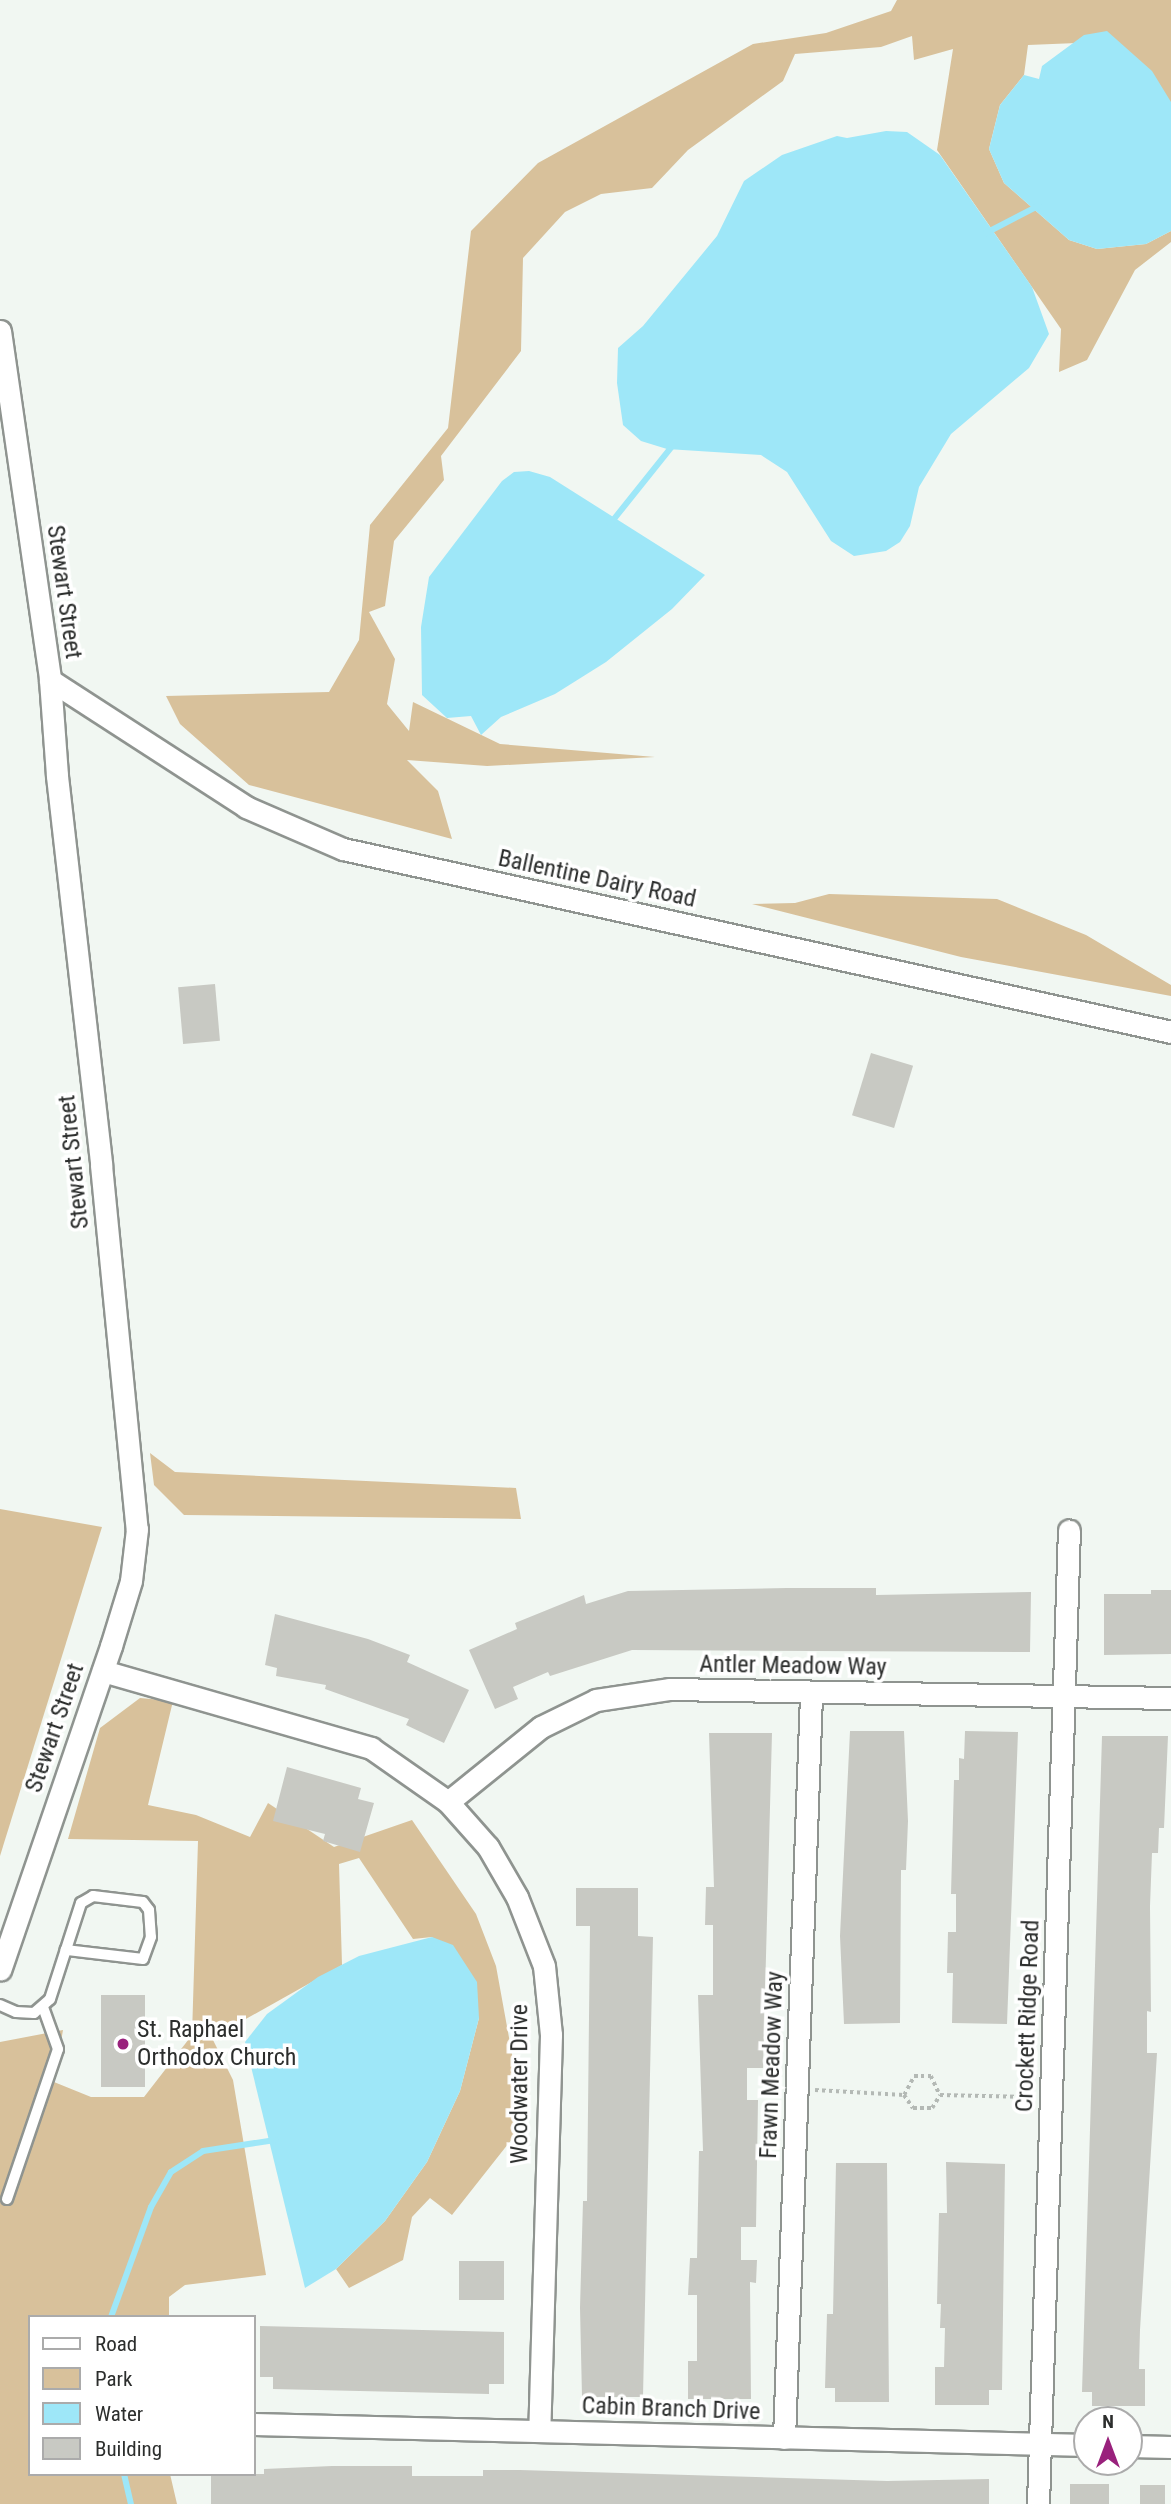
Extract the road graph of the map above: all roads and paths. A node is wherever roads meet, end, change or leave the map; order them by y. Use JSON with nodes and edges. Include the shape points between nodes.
{"nodes":[{"id":1,"x":0,"y":331,"type":"edge"},
{"id":2,"x":50,"y":680,"type":"junction"},
{"id":3,"x":1171,"y":1032,"type":"edge"},
{"id":4,"x":1069,"y":1530,"type":"dead end"},
{"id":5,"x":103,"y":1671,"type":"junction"},
{"id":6,"x":811,"y":1694,"type":"junction"},
{"id":7,"x":1064,"y":1698,"type":"junction"},
{"id":8,"x":1171,"y":1698,"type":"edge"},
{"id":9,"x":448,"y":1802,"type":"junction"},
{"id":10,"x":66,"y":1950,"type":"junction"},
{"id":11,"x":0,"y":1970,"type":"edge"},
{"id":12,"x":0,"y":2004,"type":"edge"},
{"id":13,"x":43,"y":2007,"type":"junction"},
{"id":14,"x":815,"y":2090,"type":"dead end"},
{"id":15,"x":904,"y":2095,"type":"junction"},
{"id":16,"x":940,"y":2095,"type":"junction"},
{"id":17,"x":1030,"y":2097,"type":"dead end"},
{"id":18,"x":7,"y":2199,"type":"dead end"},
{"id":19,"x":256,"y":2424,"type":"edge"},
{"id":20,"x":539,"y":2431,"type":"junction"},
{"id":21,"x":784,"y":2438,"type":"junction"},
{"id":22,"x":1041,"y":2444,"type":"junction"},
{"id":23,"x":1073,"y":2445,"type":"edge"},
{"id":24,"x":1143,"y":2446,"type":"edge"},
{"id":25,"x":1171,"y":2447,"type":"edge"},
{"id":26,"x":1038,"y":2504,"type":"edge"}],
"edges":[{"from":1,"to":2,"type":"street","name":"Stewart Street"},
{"from":2,"to":3,"type":"street","name":"Ballentine Dairy Road","via":[[246,807],[344,849]]},
{"from":2,"to":5,"type":"street","name":"Stewart Street","via":[[136,1529],[131,1581]]},
{"from":4,"to":7,"type":"street","name":"Crockett Ridge Road"},
{"from":5,"to":9,"type":"street","name":"Woodwater Drive","via":[[371,1748]]},
{"from":5,"to":11,"type":"street","name":"Stewart Street"},
{"from":6,"to":7,"type":"street","name":"Antler Meadow Way"},
{"from":6,"to":9,"type":"street","name":"Antler Meadow Way","via":[[670,1689],[596,1700],[541,1727]]},
{"from":6,"to":21,"type":"street","name":"Frawn Meadow Way"},
{"from":7,"to":8,"type":"street","name":"Antler Meadow Way"},
{"from":7,"to":22,"type":"street","name":"Crockett Ridge Road"},
{"from":9,"to":20,"type":"street","name":"Woodwater Drive","via":[[488,1847],[517,1897],[544,1966],[551,2035]]},
{"from":10,"to":10,"type":"lane","via":[[81,1903],[93,1896],[143,1902],[149,1910],[151,1937],[143,1959]]},
{"from":10,"to":13,"type":"lane","via":[[50,2000]]},
{"from":12,"to":13,"type":"lane","via":[[16,2012],[34,2013]]},
{"from":13,"to":18,"type":"lane","via":[[58,2049]]},
{"from":14,"to":15,"type":"path"},
{"from":15,"to":16,"type":"path","via":[[913,2108],[932,2108]]},
{"from":15,"to":16,"type":"path","via":[[914,2076],[931,2076]]},
{"from":16,"to":17,"type":"path"},
{"from":19,"to":20,"type":"street","name":"Cabin Branch Drive"},
{"from":20,"to":21,"type":"street","name":"Cabin Branch Drive"},
{"from":21,"to":22,"type":"street","name":"Cabin Branch Drive"},
{"from":22,"to":23,"type":"street","name":"Cabin Branch Drive"},
{"from":22,"to":26,"type":"street","name":"Crockett Ridge Road"},
{"from":24,"to":25,"type":"street"}]}
